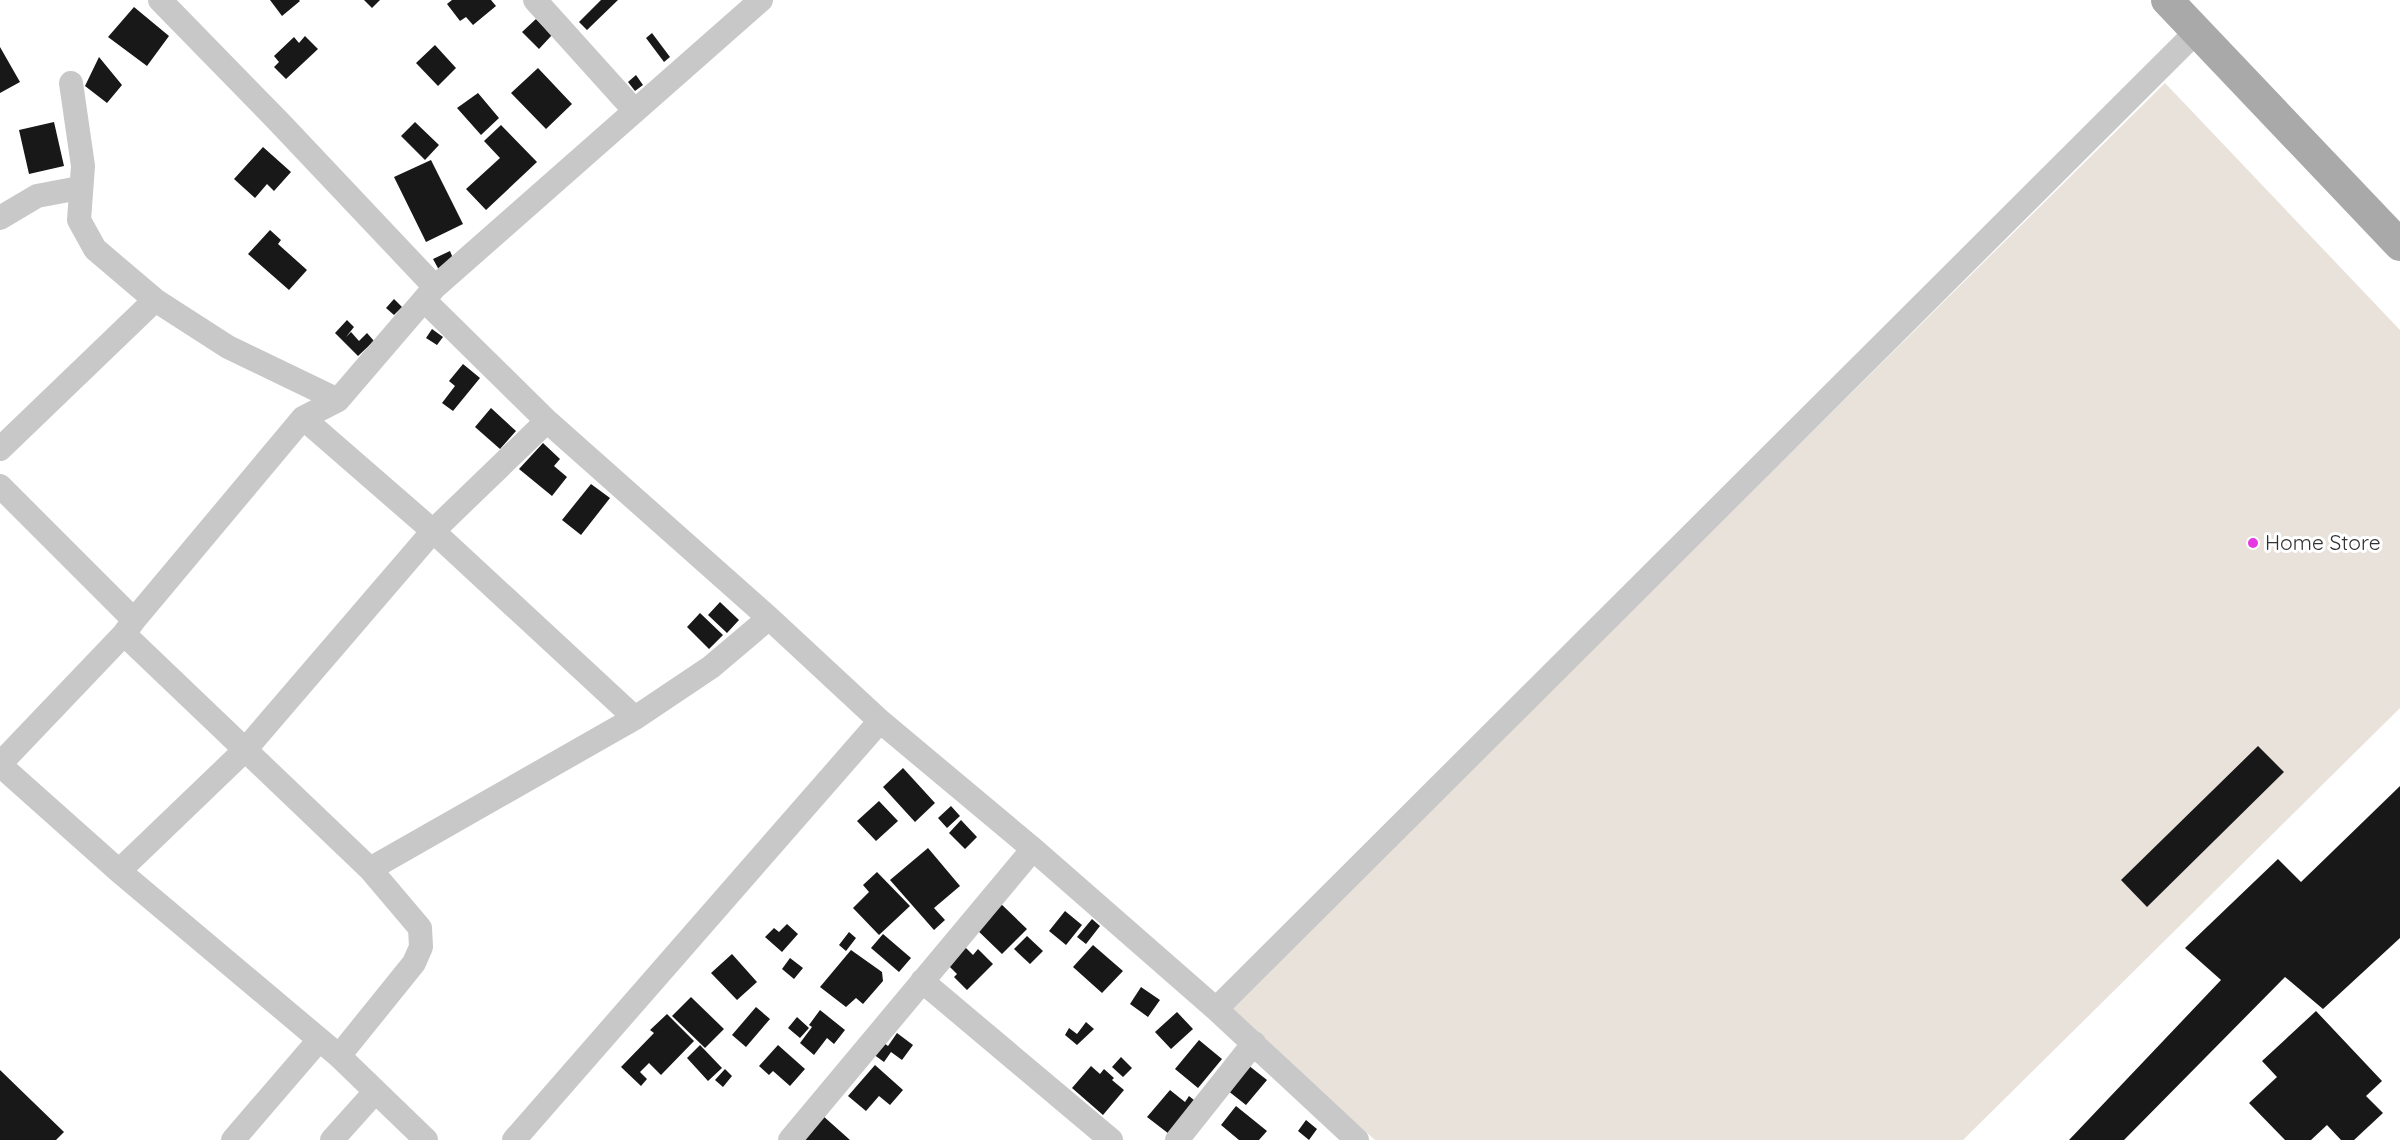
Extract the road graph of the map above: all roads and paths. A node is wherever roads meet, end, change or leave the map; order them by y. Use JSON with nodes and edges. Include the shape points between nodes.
{"nodes":[{"id":1,"x":160,"y":0,"type":"edge"},
{"id":2,"x":535,"y":0,"type":"edge"},
{"id":3,"x":761,"y":0,"type":"edge"},
{"id":4,"x":2167,"y":0,"type":"edge"},
{"id":5,"x":2196,"y":32,"type":"junction"},
{"id":6,"x":71,"y":83,"type":"dead end"},
{"id":7,"x":635,"y":111,"type":"junction"},
{"id":8,"x":79,"y":188,"type":"junction"},
{"id":9,"x":0,"y":218,"type":"edge"},
{"id":10,"x":2400,"y":245,"type":"edge"},
{"id":11,"x":430,"y":293,"type":"junction"},
{"id":12,"x":155,"y":300,"type":"junction"},
{"id":13,"x":338,"y":400,"type":"junction"},
{"id":14,"x":303,"y":418,"type":"junction"},
{"id":15,"x":547,"y":421,"type":"junction"},
{"id":16,"x":0,"y":449,"type":"edge"},
{"id":17,"x":0,"y":486,"type":"edge"},
{"id":18,"x":433,"y":531,"type":"junction"},
{"id":19,"x":769,"y":618,"type":"junction"},
{"id":20,"x":129,"y":627,"type":"junction"},
{"id":21,"x":635,"y":718,"type":"junction"},
{"id":22,"x":880,"y":721,"type":"junction"},
{"id":23,"x":245,"y":750,"type":"junction"},
{"id":24,"x":0,"y":764,"type":"edge"},
{"id":25,"x":1033,"y":849,"type":"junction"},
{"id":26,"x":370,"y":869,"type":"junction"},
{"id":27,"x":119,"y":871,"type":"junction"},
{"id":28,"x":922,"y":981,"type":"junction"},
{"id":29,"x":1216,"y":1009,"type":"junction"},
{"id":30,"x":319,"y":1040,"type":"junction"},
{"id":31,"x":1254,"y":1043,"type":"junction"},
{"id":32,"x":339,"y":1056,"type":"junction"},
{"id":33,"x":375,"y":1092,"type":"junction"},
{"id":34,"x":233,"y":1140,"type":"edge"},
{"id":35,"x":332,"y":1140,"type":"edge"},
{"id":36,"x":426,"y":1140,"type":"edge"},
{"id":37,"x":514,"y":1140,"type":"edge"},
{"id":38,"x":790,"y":1140,"type":"edge"},
{"id":39,"x":1111,"y":1140,"type":"edge"},
{"id":40,"x":1177,"y":1140,"type":"edge"},
{"id":41,"x":1357,"y":1140,"type":"edge"}],
"edges":[{"from":1,"to":11,"type":"street","via":[[280,123]]},
{"from":2,"to":7,"type":"street"},
{"from":3,"to":7,"type":"street"},
{"from":4,"to":5,"type":"main road"},
{"from":5,"to":10,"type":"main road"},
{"from":5,"to":29,"type":"street"},
{"from":6,"to":8,"type":"street","via":[[83,166]]},
{"from":7,"to":11,"type":"street"},
{"from":8,"to":9,"type":"street","via":[[37,196]]},
{"from":8,"to":12,"type":"street","via":[[79,220],[95,249]]},
{"from":11,"to":13,"type":"street"},
{"from":11,"to":15,"type":"street"},
{"from":12,"to":13,"type":"street","via":[[228,347]]},
{"from":12,"to":16,"type":"street"},
{"from":13,"to":14,"type":"street"},
{"from":14,"to":18,"type":"street"},
{"from":14,"to":20,"type":"street"},
{"from":15,"to":18,"type":"street"},
{"from":15,"to":19,"type":"street"},
{"from":17,"to":20,"type":"street"},
{"from":18,"to":21,"type":"street"},
{"from":18,"to":23,"type":"street"},
{"from":19,"to":21,"type":"street","via":[[711,667]]},
{"from":19,"to":22,"type":"street"},
{"from":20,"to":23,"type":"street"},
{"from":20,"to":24,"type":"street"},
{"from":21,"to":26,"type":"street"},
{"from":22,"to":25,"type":"street"},
{"from":22,"to":37,"type":"street"},
{"from":23,"to":26,"type":"street"},
{"from":23,"to":27,"type":"street"},
{"from":24,"to":27,"type":"street"},
{"from":25,"to":28,"type":"street"},
{"from":25,"to":29,"type":"street"},
{"from":26,"to":32,"type":"street","via":[[420,928],[421,947],[414,963]]},
{"from":27,"to":30,"type":"street"},
{"from":28,"to":38,"type":"street"},
{"from":28,"to":39,"type":"street"},
{"from":29,"to":31,"type":"street"},
{"from":30,"to":32,"type":"street"},
{"from":30,"to":34,"type":"street"},
{"from":31,"to":40,"type":"street"},
{"from":31,"to":41,"type":"street"},
{"from":32,"to":33,"type":"street"},
{"from":33,"to":35,"type":"street"},
{"from":33,"to":36,"type":"street"}]}
